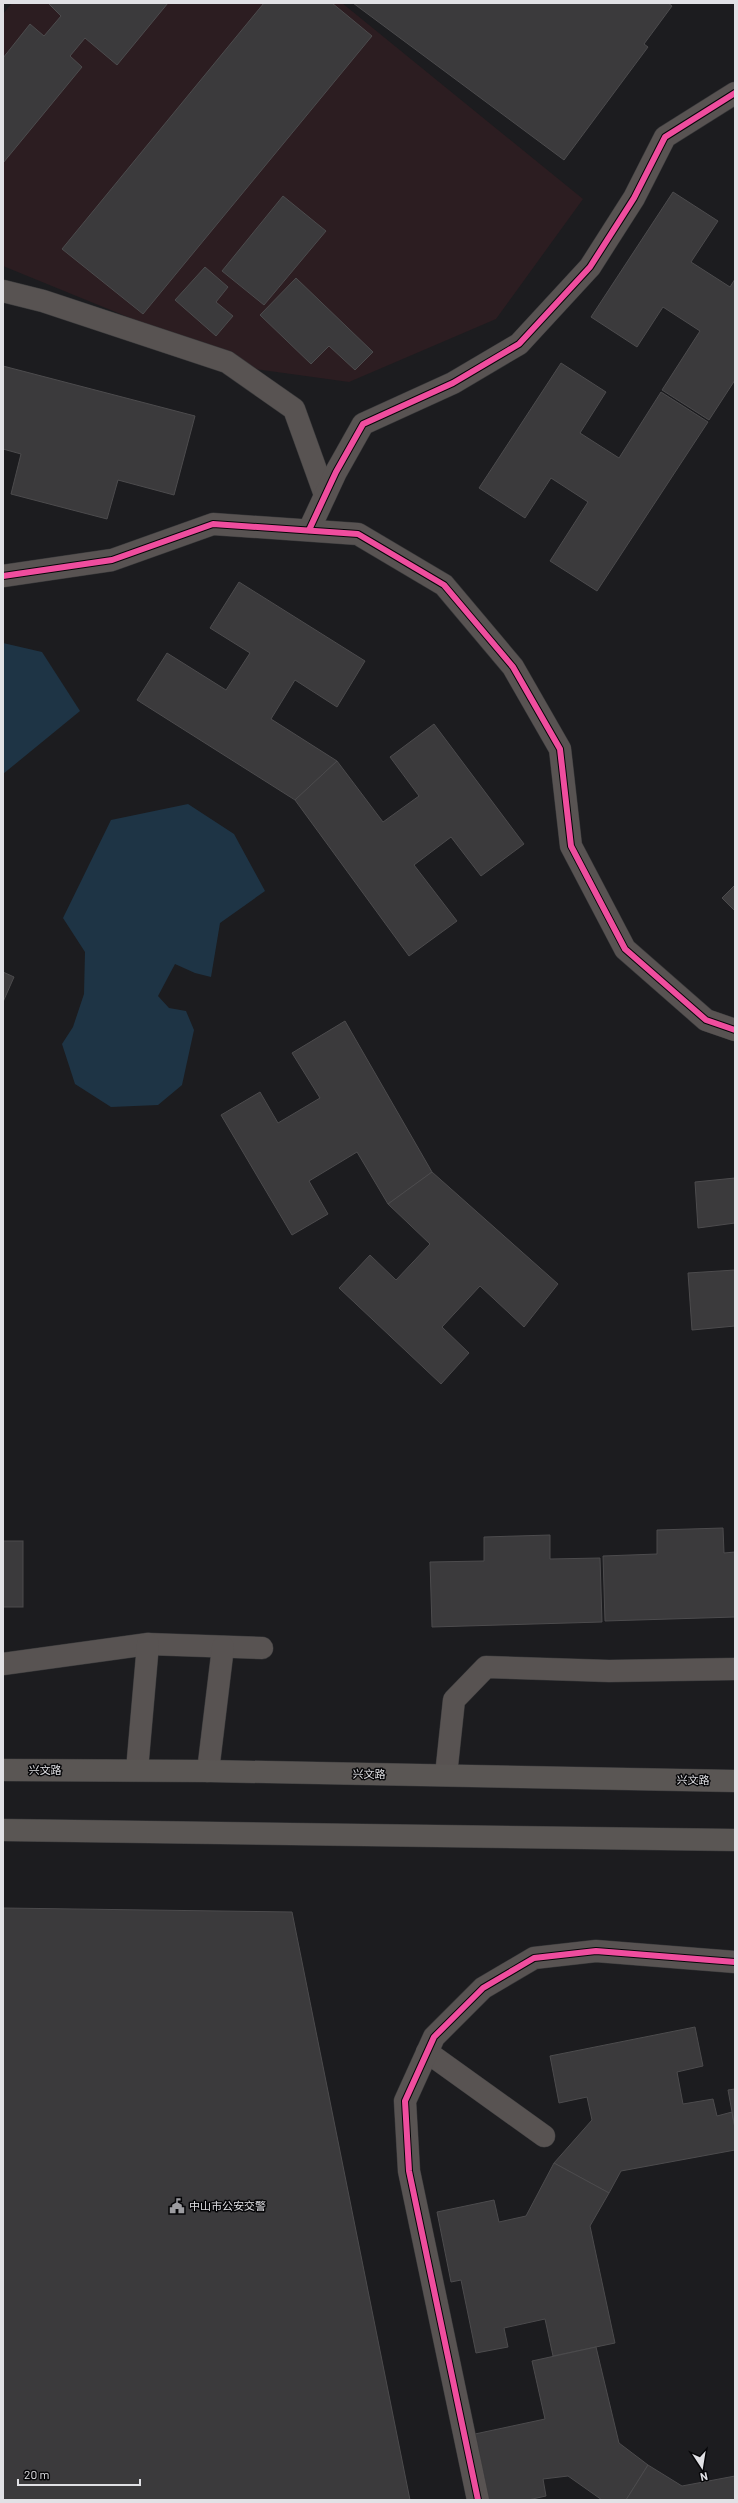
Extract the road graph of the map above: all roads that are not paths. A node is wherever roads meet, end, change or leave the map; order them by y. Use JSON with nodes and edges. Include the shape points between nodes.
{"nodes":[{"id":1,"x":735,"y":93,"type":"edge"},
{"id":2,"x":3,"y":291,"type":"edge"},
{"id":3,"x":326,"y":495,"type":"junction"},
{"id":4,"x":309,"y":530,"type":"junction"},
{"id":5,"x":3,"y":576,"type":"edge"},
{"id":6,"x":735,"y":1030,"type":"edge"},
{"id":7,"x":148,"y":1644,"type":"junction"},
{"id":8,"x":223,"y":1647,"type":"junction"},
{"id":9,"x":262,"y":1648,"type":"dead end"},
{"id":10,"x":3,"y":1664,"type":"edge"},
{"id":11,"x":735,"y":1669,"type":"edge"},
{"id":12,"x":3,"y":1770,"type":"edge"},
{"id":13,"x":137,"y":1770,"type":"junction"},
{"id":14,"x":208,"y":1771,"type":"junction"},
{"id":15,"x":446,"y":1776,"type":"junction"},
{"id":16,"x":735,"y":1781,"type":"edge"},
{"id":17,"x":3,"y":1830,"type":"edge"},
{"id":18,"x":735,"y":1840,"type":"edge"},
{"id":19,"x":735,"y":1962,"type":"edge"},
{"id":20,"x":428,"y":2052,"type":"junction"},
{"id":21,"x":544,"y":2136,"type":"dead end"},
{"id":22,"x":478,"y":2500,"type":"edge"}],
"edges":[{"from":1,"to":3,"type":"street","via":[[665,137],[634,198],[590,268],[519,344],[453,382],[363,424]]},
{"from":2,"to":3,"type":"street","via":[[43,301],[227,362],[294,409]]},
{"from":3,"to":4,"type":"street"},
{"from":4,"to":5,"type":"street","via":[[213,524],[112,560]]},
{"from":4,"to":6,"type":"street","via":[[358,534],[444,585],[513,667],[560,749],[571,846],[625,949],[706,1020]]},
{"from":7,"to":8,"type":"street"},
{"from":7,"to":10,"type":"street"},
{"from":7,"to":13,"type":"street"},
{"from":8,"to":9,"type":"street"},
{"from":8,"to":14,"type":"street"},
{"from":11,"to":15,"type":"street","via":[[609,1671],[486,1667],[454,1700]]},
{"from":12,"to":13,"type":"main road","name":"兴文路"},
{"from":13,"to":14,"type":"main road","name":"兴文路"},
{"from":14,"to":15,"type":"main road","name":"兴文路"},
{"from":15,"to":16,"type":"main road","name":"兴文路"},
{"from":17,"to":18,"type":"main road"},
{"from":19,"to":20,"type":"street","via":[[596,1951],[534,1958],[483,1988],[434,2037]]},
{"from":20,"to":21,"type":"street"},
{"from":20,"to":22,"type":"street","via":[[405,2101],[409,2172]]}]}
